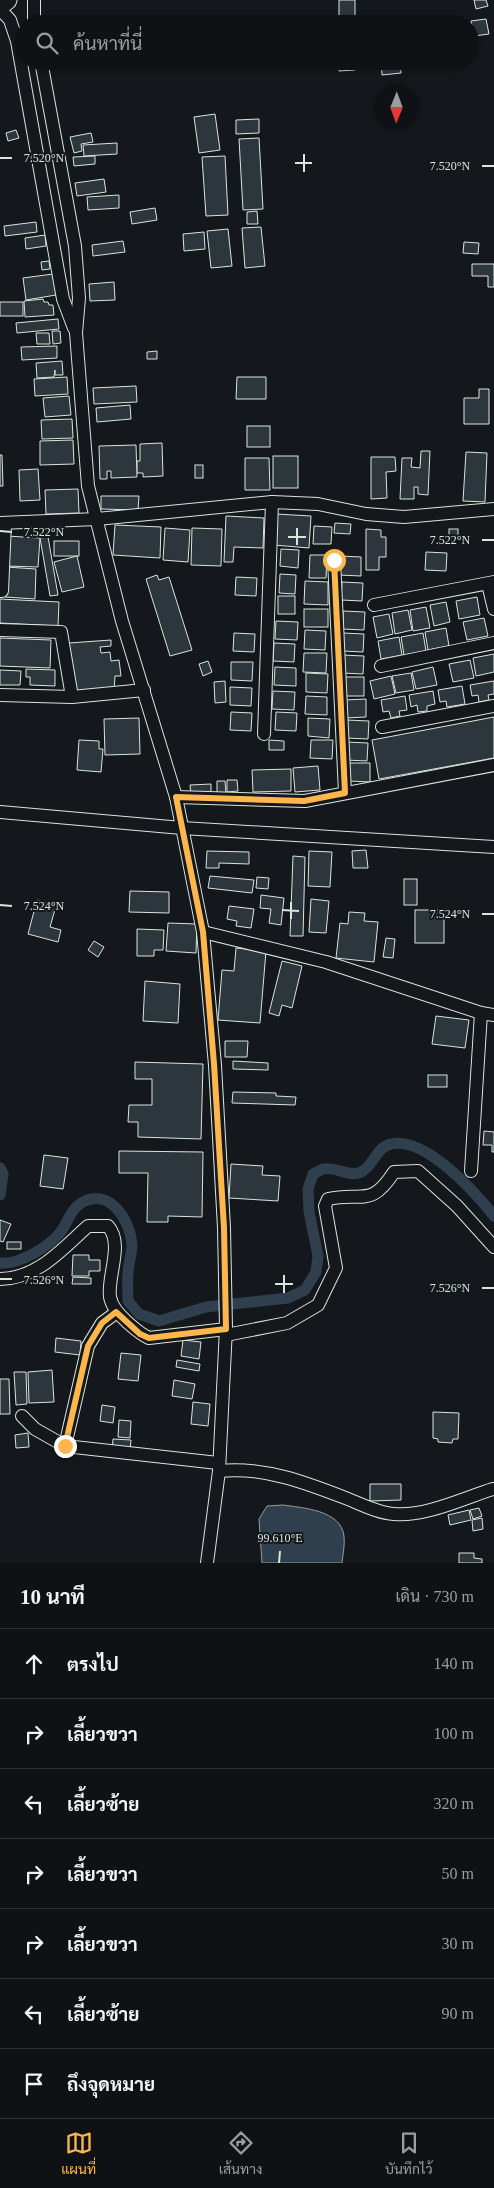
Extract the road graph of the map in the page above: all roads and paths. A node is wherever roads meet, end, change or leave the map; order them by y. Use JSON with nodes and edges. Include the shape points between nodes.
{"nodes":[{"id":1,"x":7,"y":0,"type":"edge"},
{"id":2,"x":34,"y":0,"type":"edge"},
{"id":3,"x":0,"y":5,"type":"edge"},
{"id":4,"x":0,"y":9,"type":"edge"},
{"id":5,"x":34,"y":15,"type":"edge"},
{"id":6,"x":15,"y":35,"type":"edge"},
{"id":7,"x":22,"y":70,"type":"edge"},
{"id":8,"x":43,"y":70,"type":"edge"},
{"id":9,"x":76,"y":333,"type":"junction"},
{"id":10,"x":272,"y":502,"type":"junction"},
{"id":11,"x":494,"y":510,"type":"edge"},
{"id":12,"x":97,"y":519,"type":"junction"},
{"id":13,"x":2,"y":523,"type":"edge"},
{"id":14,"x":334,"y":560,"type":"dead end"},
{"id":15,"x":491,"y":583,"type":"edge"},
{"id":16,"x":0,"y":591,"type":"edge"},
{"id":17,"x":374,"y":605,"type":"dead end"},
{"id":18,"x":494,"y":609,"type":"edge"},
{"id":19,"x":0,"y":630,"type":"edge"},
{"id":20,"x":494,"y":643,"type":"edge"},
{"id":21,"x":380,"y":666,"type":"dead end"},
{"id":22,"x":144,"y":690,"type":"junction"},
{"id":23,"x":0,"y":695,"type":"edge"},
{"id":24,"x":72,"y":697,"type":"junction"},
{"id":25,"x":494,"y":706,"type":"edge"},
{"id":26,"x":382,"y":727,"type":"dead end"},
{"id":27,"x":264,"y":734,"type":"dead end"},
{"id":28,"x":494,"y":765,"type":"edge"},
{"id":29,"x":345,"y":793,"type":"junction"},
{"id":30,"x":176,"y":797,"type":"junction"},
{"id":31,"x":0,"y":812,"type":"edge"},
{"id":32,"x":182,"y":828,"type":"junction"},
{"id":33,"x":494,"y":847,"type":"edge"},
{"id":34,"x":203,"y":932,"type":"junction"},
{"id":35,"x":488,"y":1014,"type":"edge"},
{"id":36,"x":471,"y":1171,"type":"dead end"},
{"id":37,"x":494,"y":1247,"type":"edge"},
{"id":38,"x":0,"y":1279,"type":"edge"},
{"id":39,"x":116,"y":1312,"type":"junction"},
{"id":40,"x":226,"y":1331,"type":"junction"},
{"id":41,"x":22,"y":1416,"type":"dead end"},
{"id":42,"x":65,"y":1446,"type":"junction"},
{"id":43,"x":218,"y":1467,"type":"junction"},
{"id":44,"x":493,"y":1489,"type":"edge"},
{"id":45,"x":207,"y":1563,"type":"edge"}],
"edges":[{"from":1,"to":3,"type":"highway"},
{"from":2,"to":5,"type":"street"},
{"from":4,"to":6,"type":"street","via":[[10,20]]},
{"from":7,"to":9,"type":"street","via":[[63,299]]},
{"from":8,"to":9,"type":"street","via":[[75,246],[79,298]]},
{"from":9,"to":12,"type":"street","via":[[88,486]]},
{"from":10,"to":11,"type":"street","via":[[318,504],[366,514],[404,517]]},
{"from":10,"to":12,"type":"street"},
{"from":10,"to":27,"type":"street"},
{"from":12,"to":13,"type":"street"},
{"from":12,"to":22,"type":"street","via":[[122,622]]},
{"from":13,"to":16,"type":"street"},
{"from":14,"to":29,"type":"street"},
{"from":15,"to":17,"type":"street"},
{"from":15,"to":18,"type":"street"},
{"from":19,"to":24,"type":"street","via":[[61,632]]},
{"from":20,"to":21,"type":"street"},
{"from":22,"to":24,"type":"street"},
{"from":22,"to":30,"type":"street"},
{"from":23,"to":24,"type":"street"},
{"from":25,"to":26,"type":"street"},
{"from":28,"to":29,"type":"street"},
{"from":29,"to":30,"type":"street","via":[[304,801]]},
{"from":30,"to":32,"type":"street"},
{"from":31,"to":32,"type":"street"},
{"from":32,"to":33,"type":"street"},
{"from":32,"to":34,"type":"street"},
{"from":34,"to":35,"type":"street","via":[[326,962]]},
{"from":34,"to":40,"type":"street","via":[[214,1064]]},
{"from":35,"to":36,"type":"street"},
{"from":37,"to":40,"type":"street","via":[[458,1206],[418,1171],[394,1172],[384,1188],[366,1198],[342,1196],[328,1199],[326,1206],[336,1268],[318,1305],[287,1323]]},
{"from":38,"to":39,"type":"street","via":[[18,1278],[41,1267],[88,1226],[108,1226],[114,1232],[110,1298]]},
{"from":39,"to":40,"type":"street","via":[[149,1338]]},
{"from":39,"to":42,"type":"street","via":[[102,1323],[88,1346]]},
{"from":40,"to":43,"type":"street"},
{"from":41,"to":42,"type":"street"},
{"from":42,"to":43,"type":"street"},
{"from":43,"to":44,"type":"street","via":[[298,1480],[378,1512],[395,1514],[424,1511]]},
{"from":43,"to":45,"type":"street"}]}
